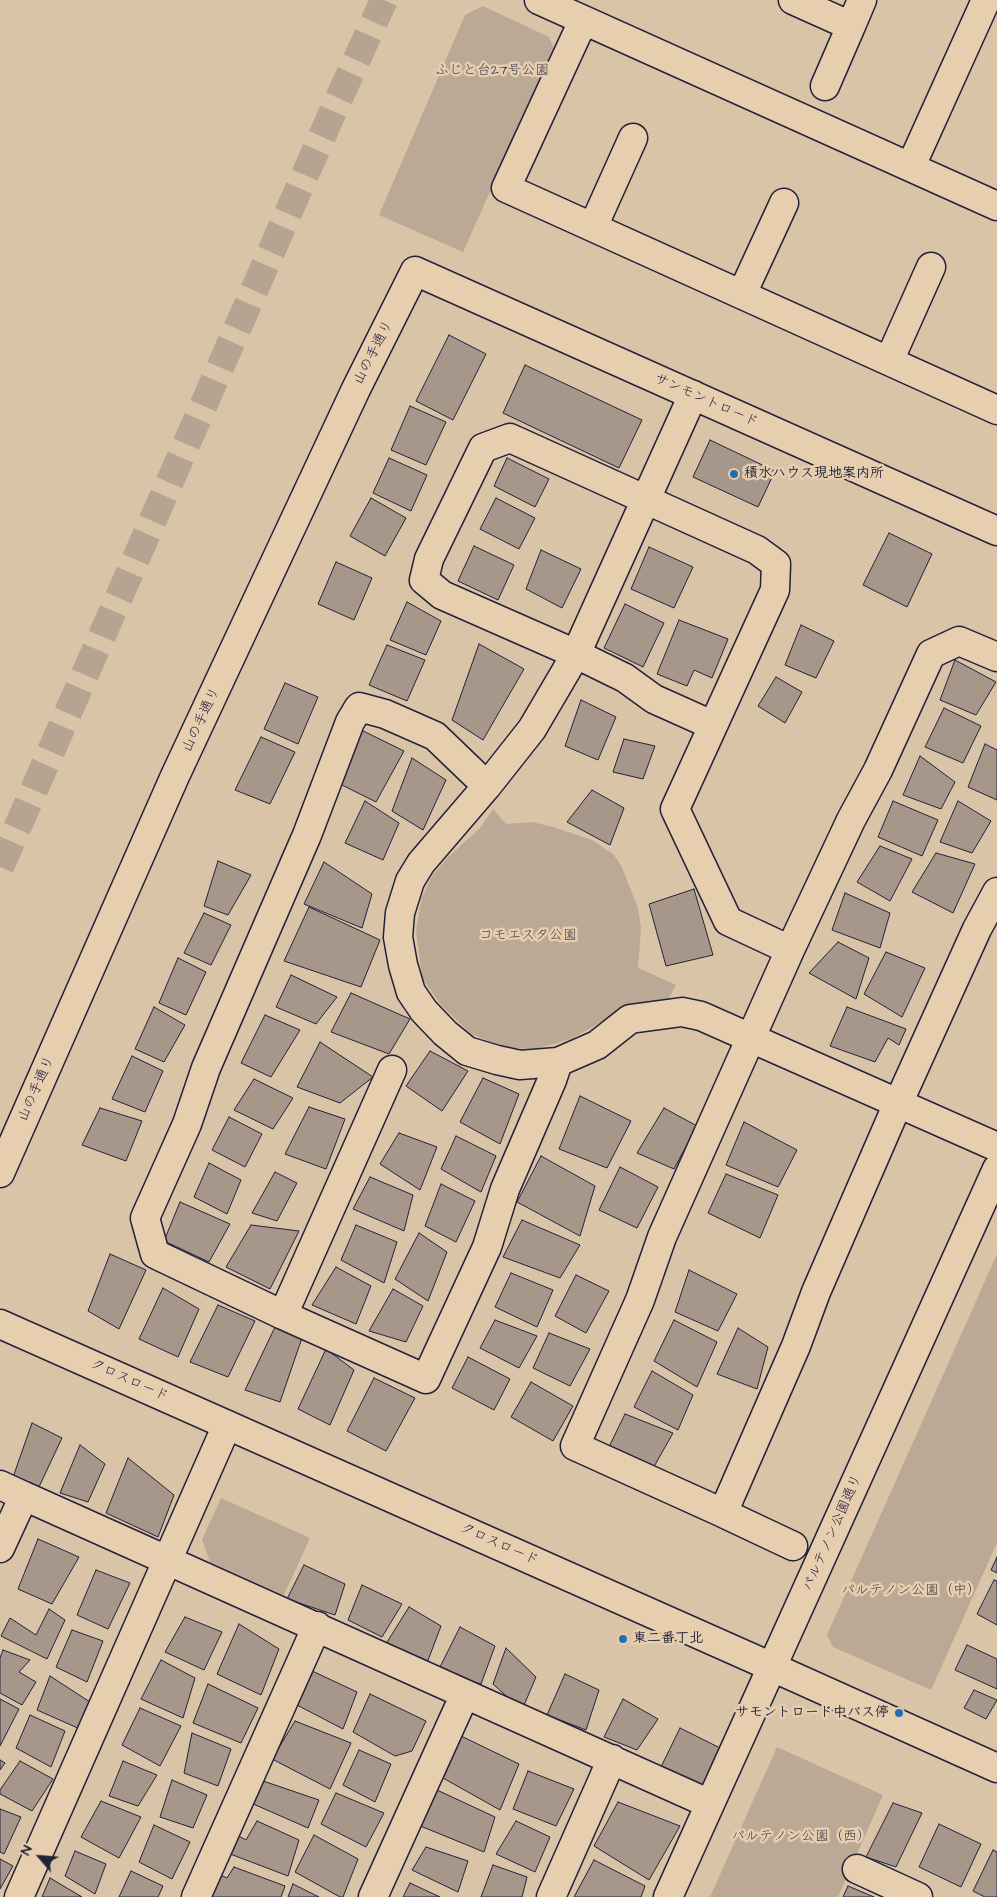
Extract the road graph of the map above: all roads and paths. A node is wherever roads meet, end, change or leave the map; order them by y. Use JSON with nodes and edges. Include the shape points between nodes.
{"nodes":[{"id":1,"x":539,"y":0,"type":"edge"},
{"id":2,"x":793,"y":0,"type":"edge"},
{"id":3,"x":862,"y":0,"type":"edge"},
{"id":4,"x":986,"y":0,"type":"edge"},
{"id":5,"x":583,"y":20,"type":"junction"},
{"id":6,"x":850,"y":26,"type":"junction"},
{"id":7,"x":825,"y":86,"type":"dead end"},
{"id":8,"x":633,"y":138,"type":"dead end"},
{"id":9,"x":911,"y":166,"type":"junction"},
{"id":10,"x":784,"y":203,"type":"dead end"},
{"id":11,"x":997,"y":206,"type":"edge"},
{"id":12,"x":593,"y":227,"type":"junction"},
{"id":13,"x":931,"y":268,"type":"dead end"},
{"id":14,"x":415,"y":271,"type":"joint"},
{"id":15,"x":742,"y":294,"type":"junction"},
{"id":16,"x":889,"y":361,"type":"junction"},
{"id":17,"x":693,"y":394,"type":"junction"},
{"id":18,"x":997,"y":410,"type":"edge"},
{"id":19,"x":644,"y":501,"type":"junction"},
{"id":20,"x":997,"y":531,"type":"edge"},
{"id":21,"x":576,"y":654,"type":"junction"},
{"id":22,"x":997,"y":657,"type":"edge"},
{"id":23,"x":712,"y":725,"type":"junction"},
{"id":24,"x":487,"y":786,"type":"junction"},
{"id":25,"x":997,"y":892,"type":"edge"},
{"id":26,"x":790,"y":950,"type":"junction"},
{"id":27,"x":751,"y":1037,"type":"junction"},
{"id":28,"x":558,"y":1062,"type":"junction"},
{"id":29,"x":392,"y":1070,"type":"dead end"},
{"id":30,"x":900,"y":1102,"type":"junction"},
{"id":31,"x":997,"y":1146,"type":"edge"},
{"id":32,"x":997,"y":1169,"type":"edge"},
{"id":33,"x":0,"y":1173,"type":"edge"},
{"id":34,"x":283,"y":1315,"type":"junction"},
{"id":35,"x":0,"y":1324,"type":"edge"},
{"id":36,"x":227,"y":1425,"type":"junction"},
{"id":37,"x":12,"y":1490,"type":"edge"},
{"id":38,"x":723,"y":1513,"type":"junction"},
{"id":39,"x":793,"y":1546,"type":"dead end"},
{"id":40,"x":0,"y":1548,"type":"edge"},
{"id":41,"x":167,"y":1559,"type":"junction"},
{"id":42,"x":317,"y":1626,"type":"junction"},
{"id":43,"x":772,"y":1667,"type":"junction"},
{"id":44,"x":465,"y":1694,"type":"junction"},
{"id":45,"x":612,"y":1759,"type":"junction"},
{"id":46,"x":997,"y":1768,"type":"edge"},
{"id":47,"x":710,"y":1804,"type":"junction"},
{"id":48,"x":857,"y":1869,"type":"dead end"},
{"id":49,"x":19,"y":1897,"type":"edge"},
{"id":50,"x":196,"y":1897,"type":"edge"},
{"id":51,"x":373,"y":1897,"type":"edge"},
{"id":52,"x":551,"y":1897,"type":"edge"},
{"id":53,"x":668,"y":1897,"type":"edge"},
{"id":54,"x":918,"y":1897,"type":"edge"}],
"edges":[{"from":1,"to":5,"type":"street"},
{"from":2,"to":6,"type":"street"},
{"from":3,"to":6,"type":"street"},
{"from":4,"to":9,"type":"street"},
{"from":5,"to":9,"type":"street"},
{"from":5,"to":12,"type":"street","via":[[506,188]]},
{"from":6,"to":7,"type":"street"},
{"from":8,"to":12,"type":"street"},
{"from":9,"to":11,"type":"street"},
{"from":10,"to":15,"type":"street"},
{"from":12,"to":15,"type":"street"},
{"from":13,"to":16,"type":"street"},
{"from":14,"to":17,"type":"street","name":"サンモントロード"},
{"from":14,"to":33,"type":"street","name":"山の手通り","via":[[356,389],[180,767]]},
{"from":15,"to":16,"type":"street"},
{"from":16,"to":18,"type":"street"},
{"from":17,"to":19,"type":"street"},
{"from":17,"to":20,"type":"street","name":"サンモントロード"},
{"from":19,"to":21,"type":"street"},
{"from":19,"to":21,"type":"street","via":[[510,438],[483,448],[429,559],[424,580],[442,595]]},
{"from":19,"to":23,"type":"street","via":[[757,550],[776,564],[775,590]]},
{"from":21,"to":23,"type":"street","via":[[625,678],[654,699]]},
{"from":21,"to":24,"type":"street","via":[[532,729]]},
{"from":22,"to":26,"type":"street","via":[[959,640],[931,654]]},
{"from":23,"to":26,"type":"street","via":[[675,808],[728,922]]},
{"from":24,"to":28,"type":"street","via":[[421,863],[410,881],[400,913],[398,937],[403,965],[411,992],[424,1011],[467,1050],[520,1065]]},
{"from":24,"to":34,"type":"street","via":[[435,736],[385,714],[360,708],[350,722],[307,835],[206,1068],[187,1124],[146,1218],[155,1254]]},
{"from":25,"to":30,"type":"street","via":[[977,929]]},
{"from":26,"to":27,"type":"street"},
{"from":27,"to":28,"type":"street","via":[[701,1016],[682,1012],[630,1019],[596,1044]]},
{"from":27,"to":30,"type":"street"},
{"from":27,"to":38,"type":"street","via":[[662,1237],[640,1300],[575,1446]]},
{"from":28,"to":34,"type":"street","via":[[505,1189],[487,1247],[426,1379]]},
{"from":29,"to":34,"type":"street"},
{"from":30,"to":31,"type":"street"},
{"from":30,"to":38,"type":"street"},
{"from":32,"to":43,"type":"street","name":"パルテノン公園通り"},
{"from":35,"to":36,"type":"street","name":"クロスロード"},
{"from":36,"to":41,"type":"street"},
{"from":36,"to":43,"type":"street","name":"クロスロード"},
{"from":37,"to":40,"type":"street"},
{"from":37,"to":41,"type":"street"},
{"from":38,"to":39,"type":"street"},
{"from":41,"to":42,"type":"street"},
{"from":41,"to":49,"type":"street"},
{"from":42,"to":44,"type":"street"},
{"from":42,"to":50,"type":"street"},
{"from":43,"to":46,"type":"street","name":"クロスロード"},
{"from":43,"to":47,"type":"street","name":"パルテノン公園通り"},
{"from":44,"to":45,"type":"street"},
{"from":44,"to":51,"type":"street"},
{"from":45,"to":47,"type":"street"},
{"from":45,"to":52,"type":"street"},
{"from":47,"to":53,"type":"street","name":"パルテノン公園通り"},
{"from":48,"to":54,"type":"street"}]}
